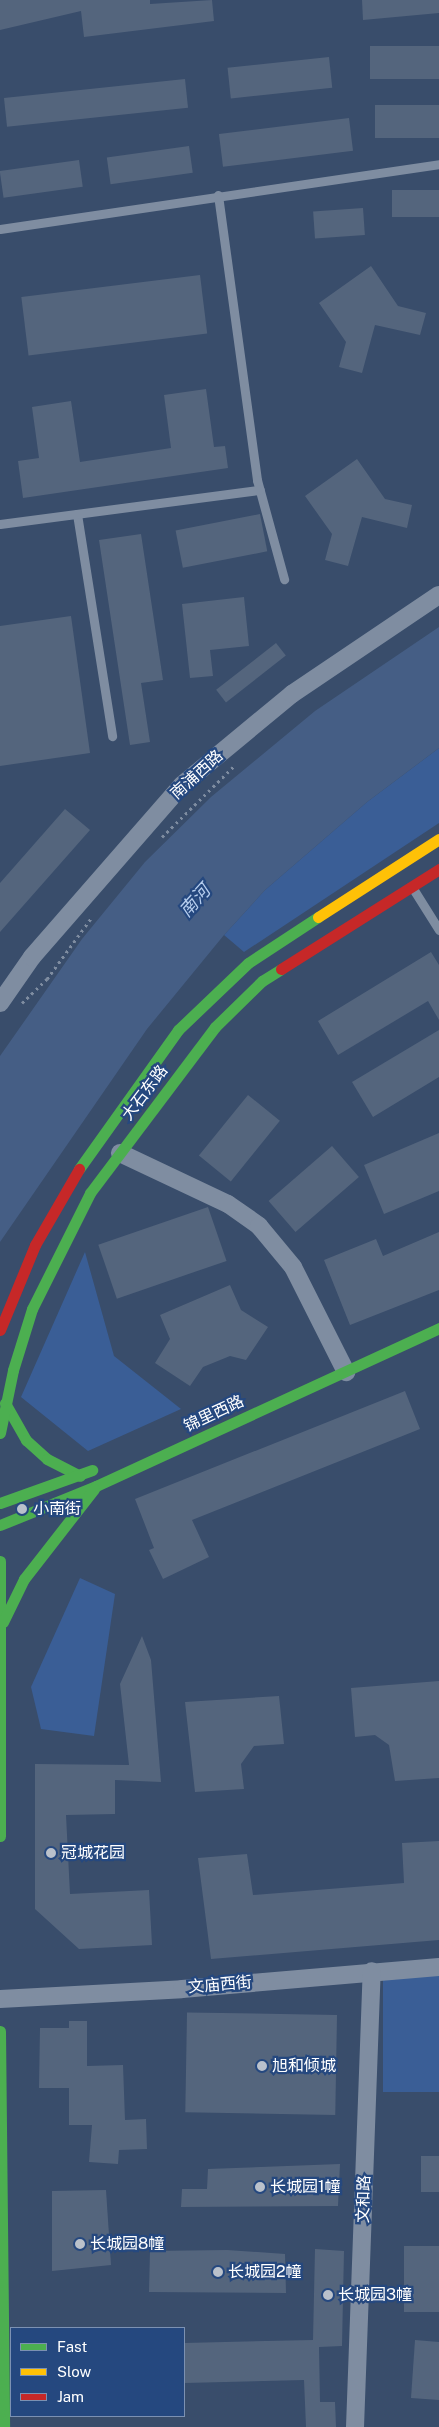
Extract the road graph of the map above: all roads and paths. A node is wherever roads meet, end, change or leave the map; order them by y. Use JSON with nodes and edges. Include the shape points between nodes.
{"nodes":[{"id":1,"x":439,"y":164,"type":"edge"},
{"id":2,"x":218,"y":195,"type":"junction"},
{"id":3,"x":0,"y":229,"type":"edge"},
{"id":4,"x":260,"y":490,"type":"junction"},
{"id":5,"x":77,"y":514,"type":"junction"},
{"id":6,"x":0,"y":524,"type":"edge"},
{"id":7,"x":284,"y":579,"type":"dead end"},
{"id":8,"x":439,"y":595,"type":"edge"},
{"id":9,"x":112,"y":736,"type":"dead end"},
{"id":10,"x":242,"y":758,"type":"dead end"},
{"id":11,"x":439,"y":839,"type":"edge"},
{"id":12,"x":159,"y":840,"type":"dead end"},
{"id":13,"x":439,"y":869,"type":"edge"},
{"id":14,"x":412,"y":886,"type":"junction"},
{"id":15,"x":96,"y":911,"type":"dead end"},
{"id":16,"x":439,"y":930,"type":"edge"},
{"id":17,"x":0,"y":1003,"type":"edge"},
{"id":18,"x":20,"y":1005,"type":"dead end"},
{"id":19,"x":120,"y":1153,"type":"junction"},
{"id":20,"x":439,"y":1328,"type":"edge"},
{"id":21,"x":0,"y":1330,"type":"edge"},
{"id":22,"x":341,"y":1361,"type":"junction"},
{"id":23,"x":6,"y":1403,"type":"junction"},
{"id":24,"x":0,"y":1433,"type":"edge"},
{"id":25,"x":106,"y":1464,"type":"dead end"},
{"id":26,"x":80,"y":1476,"type":"junction"},
{"id":27,"x":96,"y":1486,"type":"junction"},
{"id":28,"x":0,"y":1503,"type":"edge"},
{"id":29,"x":0,"y":1525,"type":"edge"},
{"id":30,"x":0,"y":1560,"type":"edge"},
{"id":31,"x":1,"y":1626,"type":"junction"},
{"id":32,"x":0,"y":1836,"type":"edge"},
{"id":33,"x":439,"y":1967,"type":"edge"},
{"id":34,"x":372,"y":1971,"type":"junction"},
{"id":35,"x":0,"y":1999,"type":"edge"},
{"id":36,"x":0,"y":2031,"type":"edge"},
{"id":37,"x":4,"y":2427,"type":"edge"},
{"id":38,"x":355,"y":2427,"type":"edge"}],
"edges":[{"from":1,"to":2,"type":"lane"},
{"from":2,"to":3,"type":"lane"},
{"from":2,"to":4,"type":"lane"},
{"from":4,"to":5,"type":"lane"},
{"from":4,"to":7,"type":"lane"},
{"from":5,"to":6,"type":"lane"},
{"from":5,"to":9,"type":"lane"},
{"from":8,"to":17,"type":"street","name":"南浦西路","via":[[292,694],[182,785],[32,958]]},
{"from":10,"to":12,"type":"path"},
{"from":11,"to":21,"type":"main road","name":"大石东路","via":[[248,963],[178,1030],[70,1182],[35,1245]]},
{"from":13,"to":14,"type":"main road","name":"大石东路"},
{"from":14,"to":16,"type":"lane"},
{"from":14,"to":19,"type":"main road","name":"大石东路","via":[[262,981],[215,1027]]},
{"from":15,"to":18,"type":"path","via":[[47,979]]},
{"from":19,"to":22,"type":"street","via":[[228,1204],[259,1226],[293,1267]]},
{"from":19,"to":23,"type":"main road","name":"大石东路","via":[[90,1193],[32,1309]]},
{"from":20,"to":22,"type":"main road","name":"锦里西路"},
{"from":22,"to":27,"type":"main road","name":"锦里西路"},
{"from":23,"to":24,"type":"main road","name":"大石东路"},
{"from":23,"to":26,"type":"main road","via":[[26,1440],[47,1459]]},
{"from":25,"to":26,"type":"main road"},
{"from":26,"to":28,"type":"main road"},
{"from":27,"to":29,"type":"main road","name":"锦里西路"},
{"from":27,"to":31,"type":"main road","via":[[24,1579]]},
{"from":30,"to":31,"type":"main road"},
{"from":31,"to":32,"type":"main road"},
{"from":33,"to":34,"type":"street","name":"文庙西街"},
{"from":34,"to":35,"type":"street","name":"文庙西街","via":[[182,1989]]},
{"from":34,"to":38,"type":"street","name":"文和路"},
{"from":36,"to":37,"type":"main road"}]}
